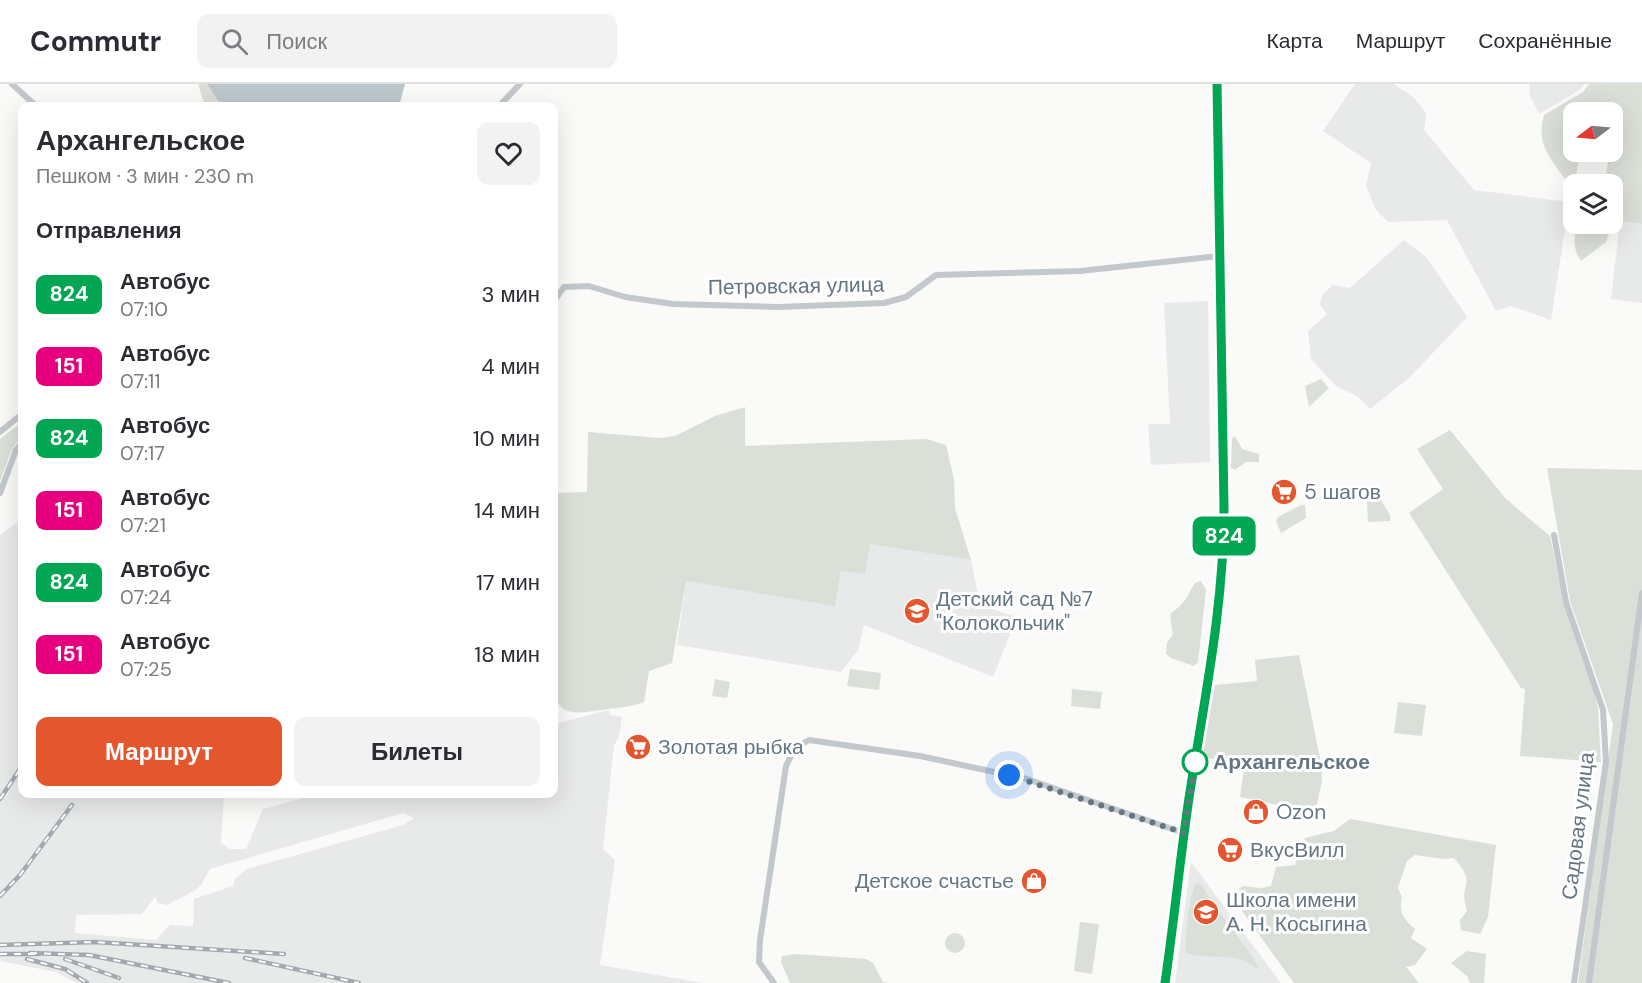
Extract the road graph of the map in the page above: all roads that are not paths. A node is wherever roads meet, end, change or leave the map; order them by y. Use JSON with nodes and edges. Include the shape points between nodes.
{"nodes":[{"id":1,"x":12,"y":84,"type":"edge"},
{"id":2,"x":520,"y":84,"type":"edge"},
{"id":3,"x":1217,"y":84,"type":"edge"},
{"id":4,"x":32,"y":102,"type":"edge"},
{"id":5,"x":503,"y":102,"type":"edge"},
{"id":6,"x":1219,"y":256,"type":"junction"},
{"id":7,"x":558,"y":295,"type":"edge"},
{"id":8,"x":18,"y":417,"type":"edge"},
{"id":9,"x":0,"y":432,"type":"edge"},
{"id":10,"x":18,"y":448,"type":"edge"},
{"id":11,"x":0,"y":493,"type":"edge"},
{"id":12,"x":1554,"y":535,"type":"dead end"},
{"id":13,"x":1642,"y":593,"type":"edge"},
{"id":14,"x":1184,"y":833,"type":"junction"},
{"id":15,"x":774,"y":983,"type":"edge"},
{"id":16,"x":1165,"y":983,"type":"edge"},
{"id":17,"x":1574,"y":983,"type":"edge"},
{"id":18,"x":1589,"y":983,"type":"edge"}],
"edges":[{"from":1,"to":4,"type":"street"},
{"from":2,"to":5,"type":"street"},
{"from":3,"to":6,"type":"street"},
{"from":6,"to":7,"type":"street","name":"Петровская улица","via":[[1080,271],[936,275],[906,297],[884,303],[778,307],[662,303],[590,286],[564,287]]},
{"from":6,"to":14,"type":"street","via":[[1222,579]]},
{"from":8,"to":9,"type":"street"},
{"from":10,"to":11,"type":"street"},
{"from":12,"to":17,"type":"street","name":"Садовая улица","via":[[1566,602],[1603,710],[1606,762]]},
{"from":13,"to":18,"type":"street"},
{"from":14,"to":15,"type":"street","via":[[1027,779],[920,756],[809,740],[795,748],[786,766],[760,940],[759,962]]},
{"from":14,"to":16,"type":"street"}]}
